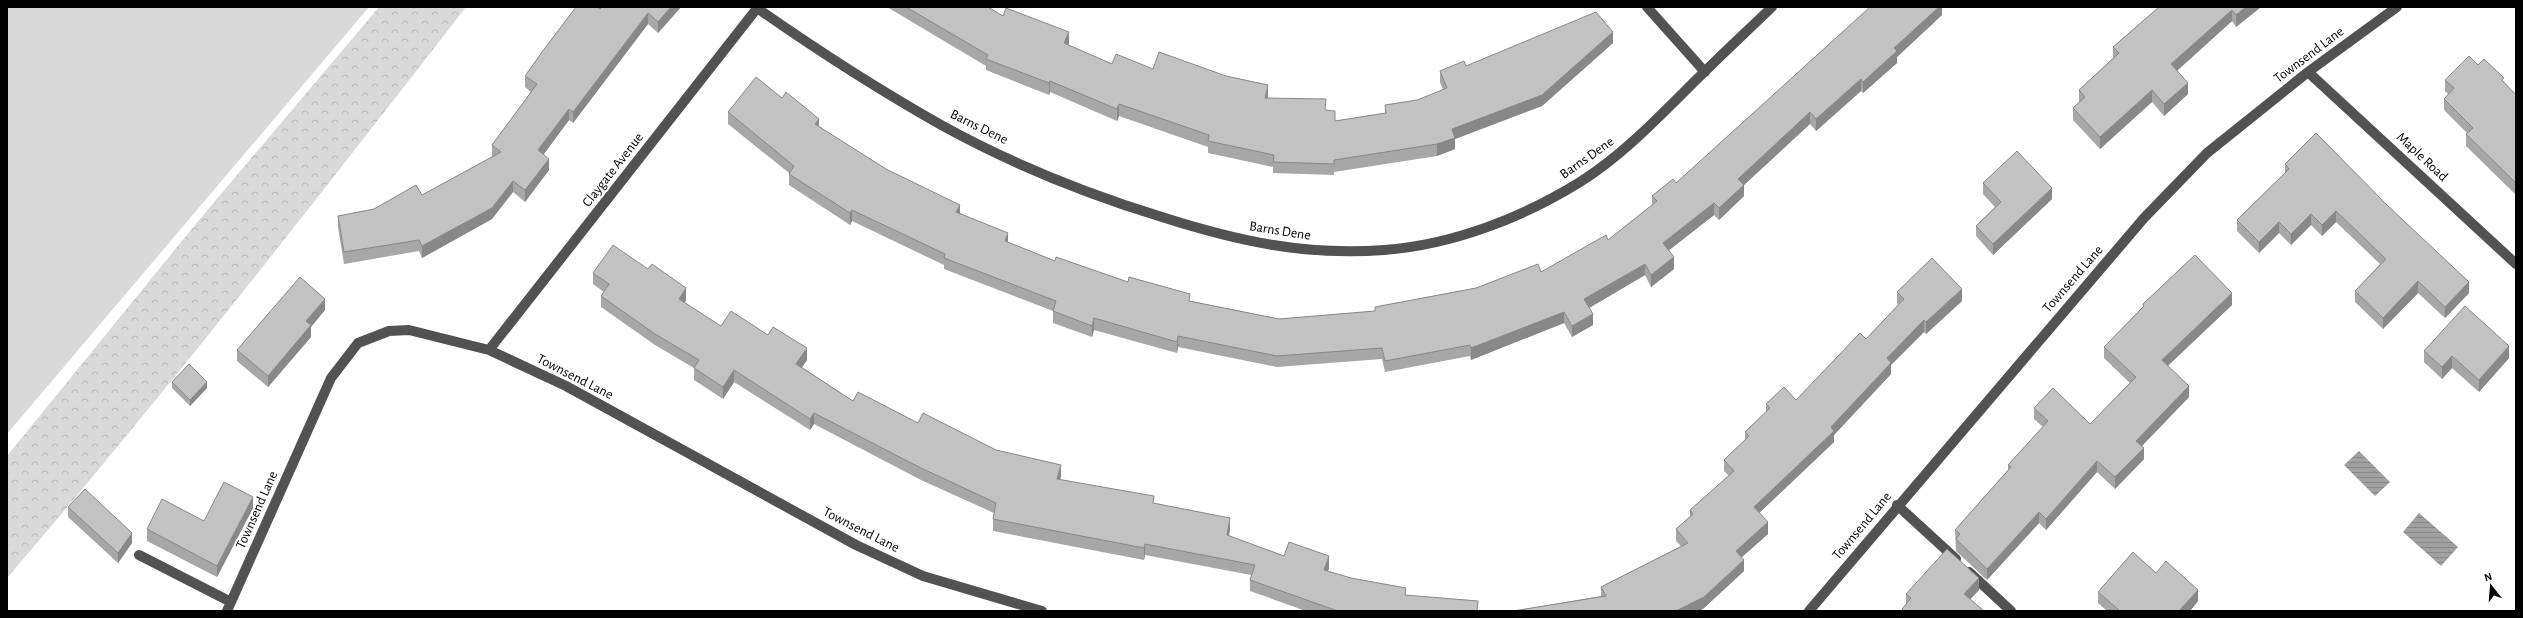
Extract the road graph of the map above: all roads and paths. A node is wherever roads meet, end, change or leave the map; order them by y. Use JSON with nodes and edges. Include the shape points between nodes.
{"nodes":[{"id":1,"x":1647,"y":7,"type":"edge"},
{"id":2,"x":1772,"y":7,"type":"edge"},
{"id":3,"x":2396,"y":7,"type":"edge"},
{"id":4,"x":758,"y":8,"type":"edge"},
{"id":5,"x":1705,"y":72,"type":"junction"},
{"id":6,"x":2308,"y":72,"type":"junction"},
{"id":7,"x":2516,"y":264,"type":"edge"},
{"id":8,"x":489,"y":350,"type":"junction"},
{"id":9,"x":1897,"y":505,"type":"junction"},
{"id":10,"x":139,"y":555,"type":"dead end"},
{"id":11,"x":229,"y":606,"type":"edge"},
{"id":12,"x":1042,"y":611,"type":"edge"},
{"id":13,"x":1809,"y":611,"type":"edge"},
{"id":14,"x":2011,"y":611,"type":"edge"}],
"edges":[{"from":1,"to":5,"type":"street"},
{"from":2,"to":5,"type":"street","name":"Barns Dene"},
{"from":3,"to":6,"type":"street","name":"Townsend Lane"},
{"from":4,"to":5,"type":"street","name":"Barns Dene","via":[[832,59],[944,126],[1025,166],[1118,204],[1194,227],[1273,247],[1320,251],[1386,250],[1445,240],[1504,221],[1579,183],[1624,150]]},
{"from":4,"to":8,"type":"street","name":"Claygate Avenue"},
{"from":6,"to":7,"type":"street","name":"Maple Road"},
{"from":6,"to":9,"type":"street","name":"Townsend Lane","via":[[2207,153],[2144,218]]},
{"from":8,"to":11,"type":"street","name":"Townsend Lane","via":[[409,330],[389,331],[358,343],[331,378]]},
{"from":8,"to":12,"type":"street","name":"Townsend Lane","via":[[566,386],[856,545],[923,576]]},
{"from":9,"to":13,"type":"street","name":"Townsend Lane"},
{"from":9,"to":14,"type":"street"},
{"from":10,"to":11,"type":"street"}]}
